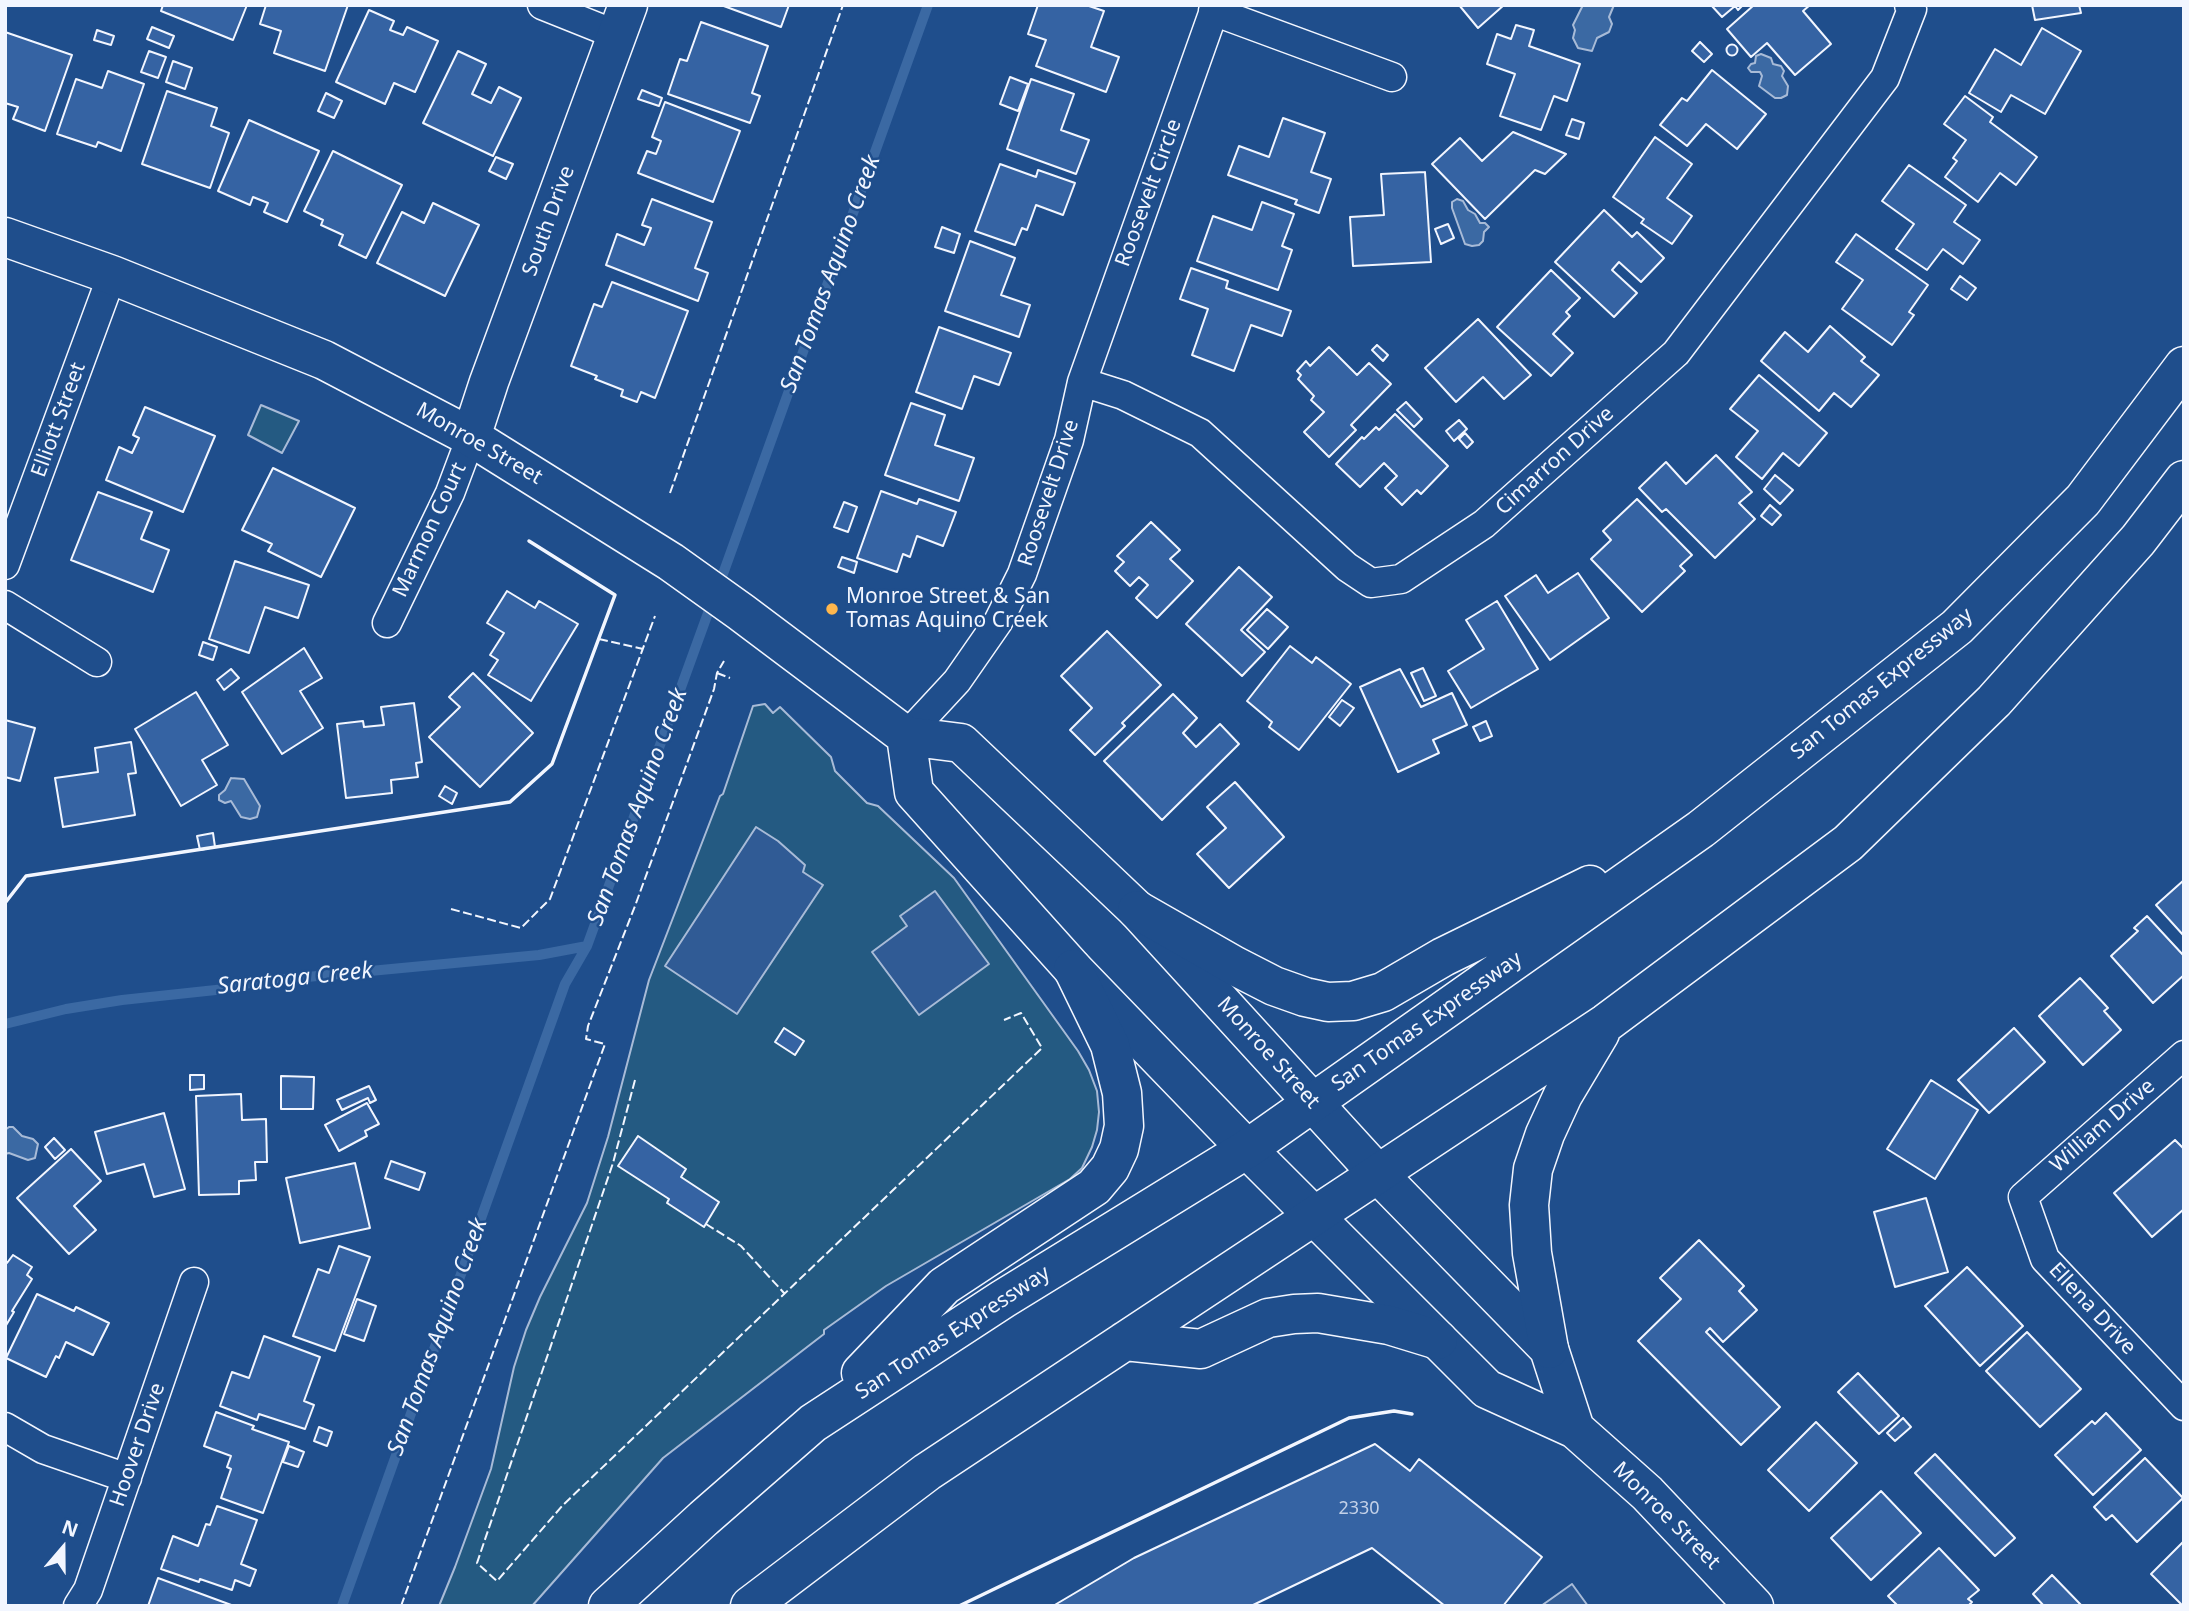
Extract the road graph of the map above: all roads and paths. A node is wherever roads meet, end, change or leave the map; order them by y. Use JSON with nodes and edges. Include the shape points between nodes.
{"nodes":[{"id":1,"x":542,"y":5,"type":"edge"},
{"id":2,"x":1910,"y":7,"type":"edge"},
{"id":3,"x":1215,"y":8,"type":"edge"},
{"id":4,"x":623,"y":20,"type":"edge"},
{"id":5,"x":1392,"y":77,"type":"dead end"},
{"id":6,"x":5,"y":237,"type":"edge"},
{"id":7,"x":112,"y":275,"type":"junction"},
{"id":8,"x":2184,"y":366,"type":"edge"},
{"id":9,"x":1082,"y":382,"type":"junction"},
{"id":10,"x":471,"y":437,"type":"junction"},
{"id":11,"x":2184,"y":480,"type":"edge"},
{"id":12,"x":5,"y":565,"type":"edge"},
{"id":13,"x":5,"y":605,"type":"edge"},
{"id":14,"x":387,"y":623,"type":"dead end"},
{"id":15,"x":97,"y":662,"type":"dead end"},
{"id":16,"x":906,"y":736,"type":"junction"},
{"id":17,"x":1701,"y":829,"type":"junction"},
{"id":18,"x":1137,"y":910,"type":"junction"},
{"id":19,"x":1073,"y":969,"type":"junction"},
{"id":20,"x":1606,"y":1023,"type":"junction"},
{"id":21,"x":2184,"y":1055,"type":"edge"},
{"id":22,"x":1312,"y":1102,"type":"junction"},
{"id":23,"x":1247,"y":1149,"type":"junction"},
{"id":24,"x":1378,"y":1174,"type":"junction"},
{"id":25,"x":2023,"y":1197,"type":"joint"},
{"id":26,"x":1314,"y":1215,"type":"junction"},
{"id":27,"x":194,"y":1282,"type":"dead end"},
{"id":28,"x":1438,"y":1340,"type":"junction"},
{"id":29,"x":1125,"y":1341,"type":"junction"},
{"id":30,"x":1549,"y":1349,"type":"junction"},
{"id":31,"x":2184,"y":1406,"type":"edge"},
{"id":32,"x":813,"y":1423,"type":"junction"},
{"id":33,"x":5,"y":1427,"type":"edge"},
{"id":34,"x":1575,"y":1429,"type":"junction"},
{"id":35,"x":127,"y":1478,"type":"junction"},
{"id":36,"x":78,"y":1606,"type":"edge"},
{"id":37,"x":608,"y":1606,"type":"edge"},
{"id":38,"x":750,"y":1606,"type":"edge"},
{"id":39,"x":1754,"y":1606,"type":"edge"}],
"edges":[{"from":1,"to":4,"type":"street"},
{"from":2,"to":9,"type":"street","name":"Cimarron Drive","via":[[1885,78],[1676,353],[1484,524],[1401,579],[1371,583],[1347,567],[1200,433],[1123,395]]},
{"from":3,"to":5,"type":"street"},
{"from":3,"to":9,"type":"street","name":"Roosevelt Circle"},
{"from":4,"to":10,"type":"main road","name":"South Drive"},
{"from":6,"to":7,"type":"main road","name":"Monroe Street"},
{"from":7,"to":10,"type":"main road","name":"Monroe Street","via":[[324,360]]},
{"from":7,"to":12,"type":"street","name":"Elliott Street"},
{"from":8,"to":17,"type":"main road","name":"San Tomas Expressway","via":[[2083,500],[1957,627]]},
{"from":9,"to":16,"type":"street","name":"Roosevelt Drive","via":[[1069,440],[1010,601],[951,690]]},
{"from":10,"to":14,"type":"street","name":"Marmon Court","via":[[450,493]]},
{"from":10,"to":16,"type":"main road","name":"Monroe Street","via":[[671,562]]},
{"from":11,"to":20,"type":"main road","via":[[2138,540],[1994,701],[1847,843]]},
{"from":13,"to":15,"type":"street"},
{"from":16,"to":18,"type":"main road","name":"Monroe Street","via":[[961,743]]},
{"from":16,"to":19,"type":"main road","name":"Monroe Street","via":[[915,792]]},
{"from":17,"to":18,"type":"main road","via":[[1382,992],[1353,1001],[1328,1002],[1275,986]]},
{"from":17,"to":22,"type":"main road","name":"San Tomas Expressway"},
{"from":18,"to":22,"type":"main road","name":"Monroe Street"},
{"from":19,"to":23,"type":"main road","name":"Monroe Street"},
{"from":19,"to":32,"type":"main road","via":[[1110,1045],[1122,1093],[1124,1126],[1110,1168],[1094,1187],[944,1286]]},
{"from":20,"to":24,"type":"main road"},
{"from":20,"to":30,"type":"main road","via":[[1563,1095],[1533,1168],[1529,1205],[1532,1253]]},
{"from":21,"to":25,"type":"street","name":"William Drive"},
{"from":22,"to":23,"type":"main road","name":"San Tomas Expressway"},
{"from":22,"to":24,"type":"main road","name":"Monroe Street"},
{"from":23,"to":26,"type":"main road","name":"Monroe Street"},
{"from":23,"to":32,"type":"main road","name":"San Tomas Expressway"},
{"from":24,"to":26,"type":"main road"},
{"from":24,"to":30,"type":"main road","name":"Monroe Street"},
{"from":25,"to":31,"type":"street","name":"Ellena Drive","via":[[2045,1259]]},
{"from":26,"to":28,"type":"main road","name":"Monroe Street"},
{"from":26,"to":29,"type":"main road"},
{"from":27,"to":35,"type":"street","name":"Hoover Drive"},
{"from":28,"to":29,"type":"main road","via":[[1389,1325],[1318,1313],[1268,1318],[1201,1349]]},
{"from":28,"to":34,"type":"main road","name":"Monroe Street","via":[[1487,1389]]},
{"from":29,"to":38,"type":"main road","via":[[926,1472]]},
{"from":30,"to":34,"type":"main road","name":"Monroe Street"},
{"from":32,"to":37,"type":"main road","name":"San Tomas Expressway"},
{"from":33,"to":35,"type":"street","via":[[43,1449]]},
{"from":34,"to":39,"type":"main road","name":"Monroe Street","via":[[1647,1493]]},
{"from":35,"to":36,"type":"street","name":"Hoover Drive","via":[[88,1590]]}]}
